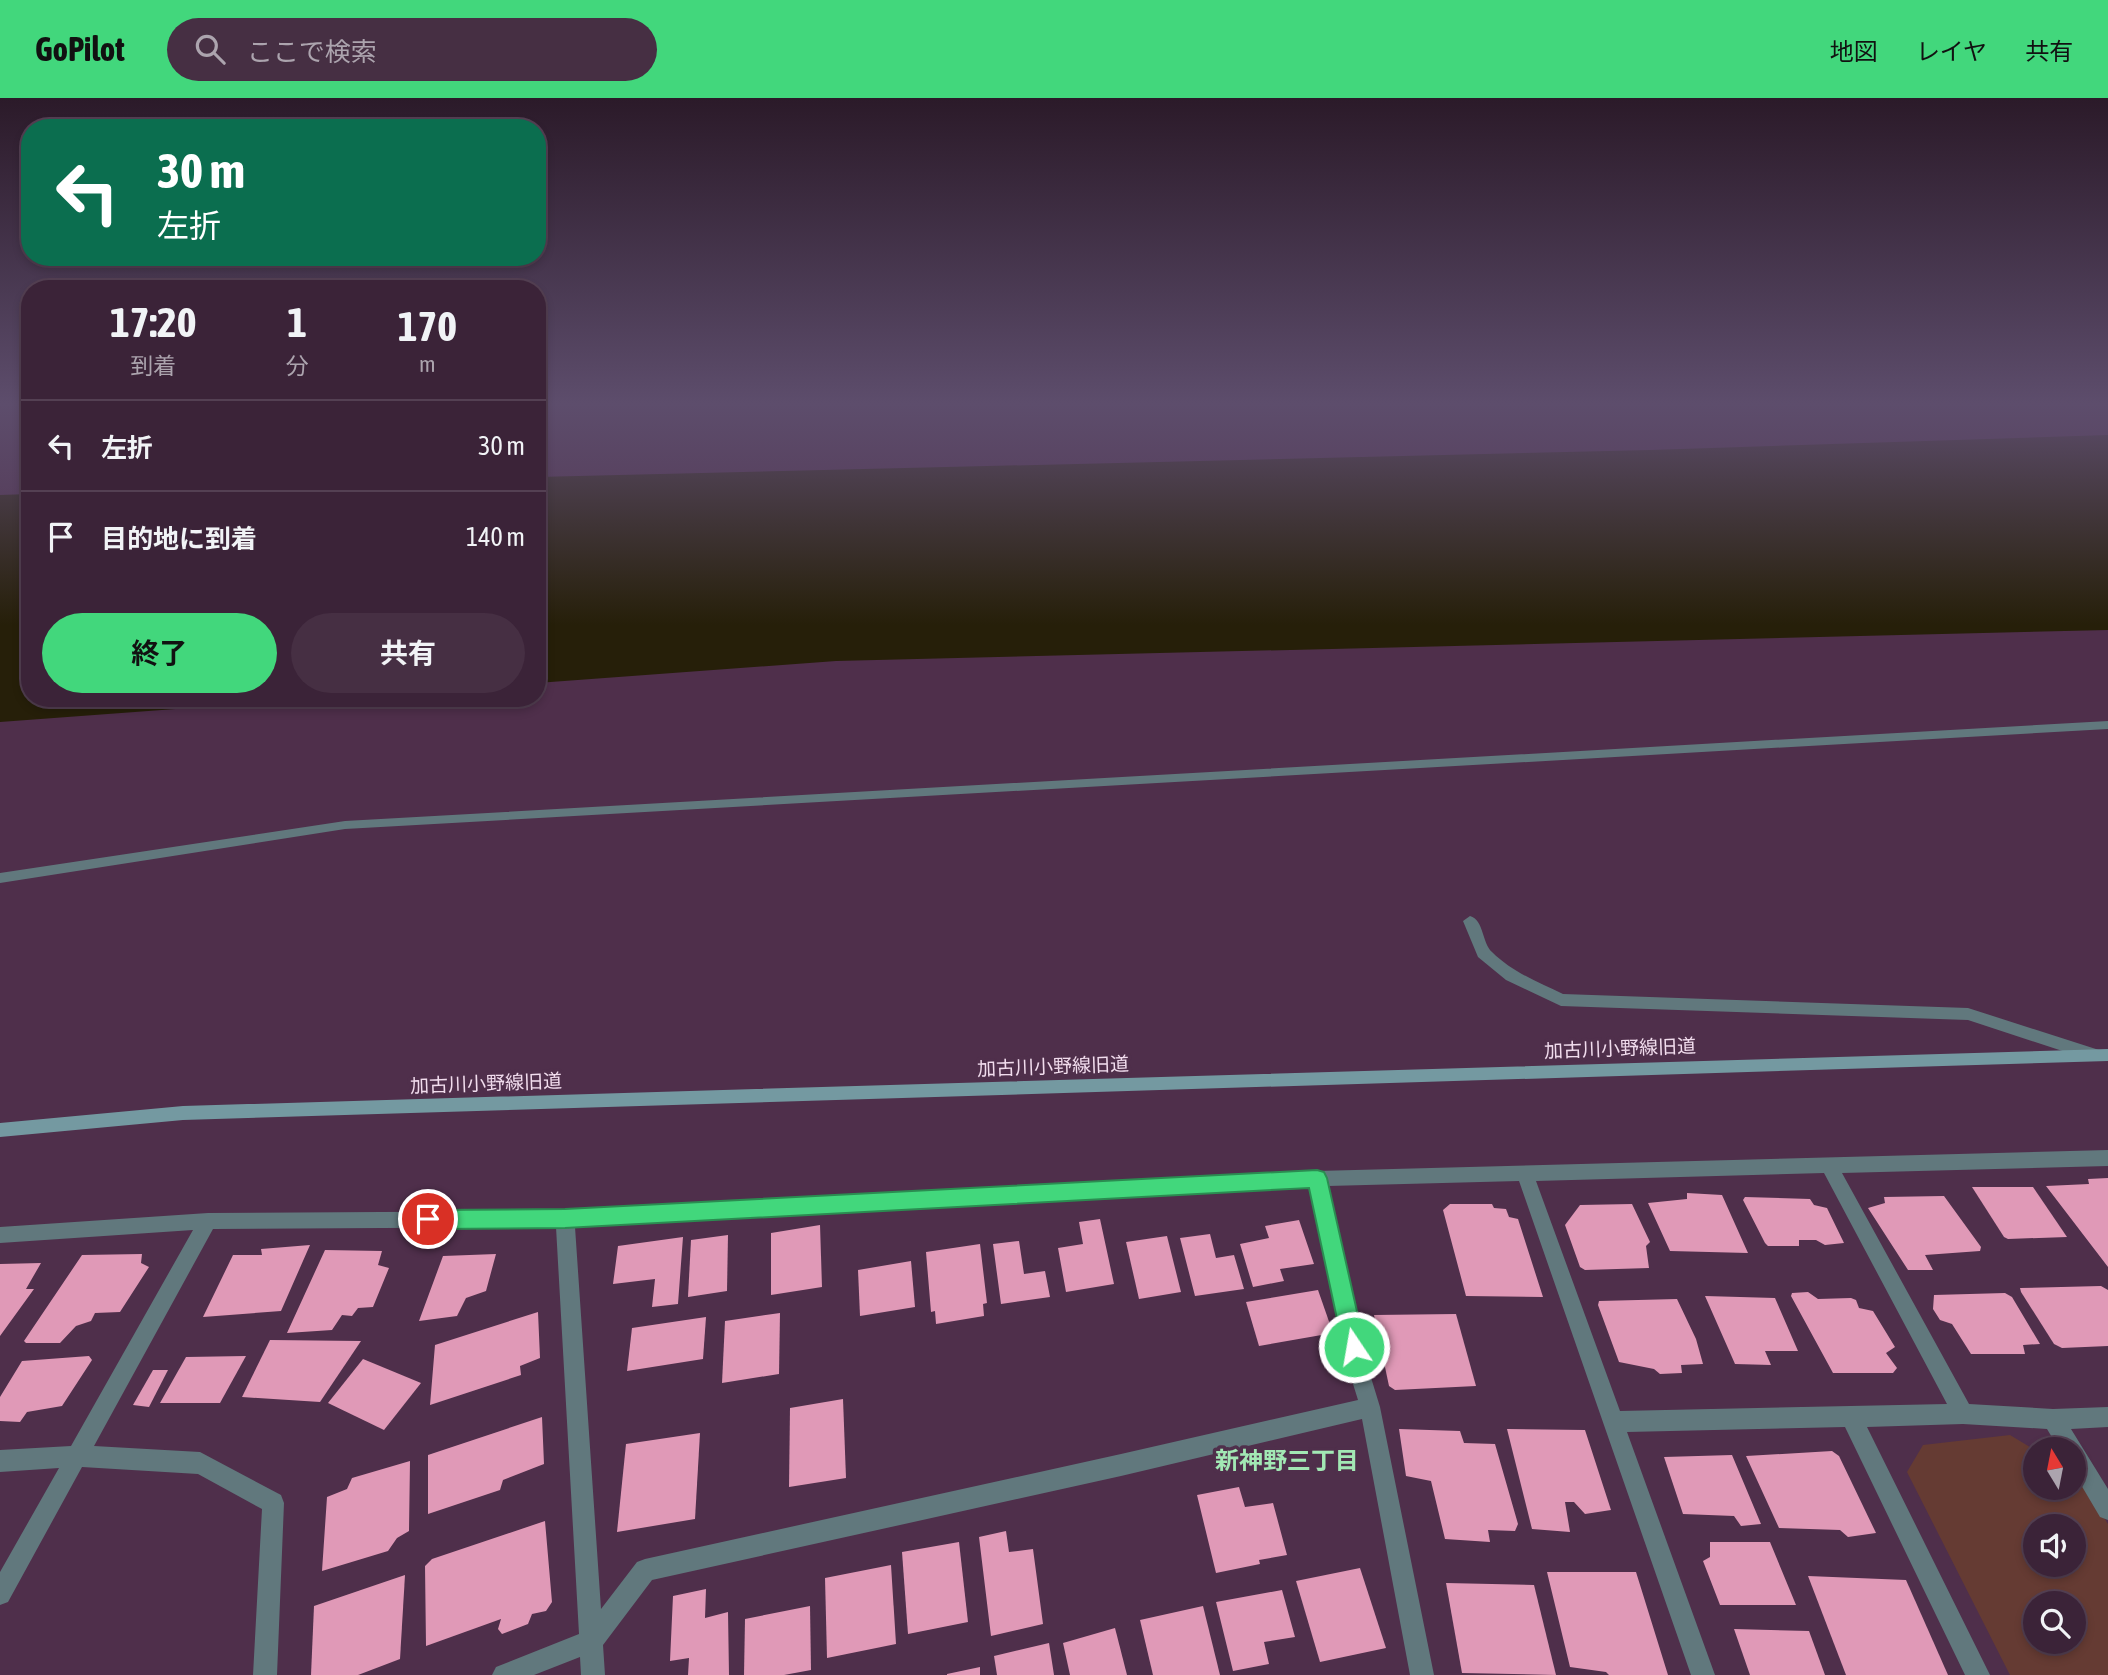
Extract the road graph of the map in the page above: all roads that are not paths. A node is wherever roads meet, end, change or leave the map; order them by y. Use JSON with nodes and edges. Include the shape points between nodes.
{"nodes":[{"id":1,"x":2108,"y":726,"type":"edge"},
{"id":2,"x":0,"y":878,"type":"edge"},
{"id":3,"x":1470,"y":921,"type":"dead end"},
{"id":4,"x":2100,"y":1055,"type":"edge"},
{"id":5,"x":0,"y":1130,"type":"edge"},
{"id":6,"x":2108,"y":1158,"type":"edge"},
{"id":7,"x":1830,"y":1167,"type":"junction"},
{"id":8,"x":1525,"y":1174,"type":"junction"},
{"id":9,"x":1317,"y":1178,"type":"junction"},
{"id":10,"x":565,"y":1219,"type":"junction"},
{"id":11,"x":208,"y":1221,"type":"junction"},
{"id":12,"x":0,"y":1235,"type":"edge"},
{"id":13,"x":1370,"y":1407,"type":"junction"},
{"id":14,"x":1963,"y":1413,"type":"junction"},
{"id":15,"x":1852,"y":1417,"type":"junction"},
{"id":16,"x":2108,"y":1417,"type":"edge"},
{"id":17,"x":2053,"y":1419,"type":"junction"},
{"id":18,"x":1614,"y":1422,"type":"junction"},
{"id":19,"x":2064,"y":1437,"type":"edge"},
{"id":20,"x":79,"y":1455,"type":"junction"},
{"id":21,"x":0,"y":1461,"type":"edge"},
{"id":22,"x":2086,"y":1473,"type":"edge"},
{"id":23,"x":2108,"y":1509,"type":"edge"},
{"id":24,"x":0,"y":1594,"type":"edge"},
{"id":25,"x":591,"y":1641,"type":"junction"},
{"id":26,"x":265,"y":1675,"type":"edge"},
{"id":27,"x":504,"y":1675,"type":"edge"},
{"id":28,"x":593,"y":1675,"type":"edge"},
{"id":29,"x":1422,"y":1675,"type":"edge"},
{"id":30,"x":1703,"y":1675,"type":"edge"},
{"id":31,"x":1978,"y":1675,"type":"edge"}],
"edges":[{"from":1,"to":2,"type":"street","via":[[345,825]]},
{"from":3,"to":4,"type":"street","via":[[1483,953],[1511,976],[1561,1000],[1968,1014]]},
{"from":4,"to":5,"type":"street","name":"加古川小野線旧道","via":[[183,1113]]},
{"from":6,"to":7,"type":"street"},
{"from":7,"to":8,"type":"street"},
{"from":7,"to":14,"type":"street"},
{"from":8,"to":9,"type":"street"},
{"from":8,"to":18,"type":"street"},
{"from":9,"to":10,"type":"street"},
{"from":9,"to":13,"type":"street"},
{"from":10,"to":11,"type":"street"},
{"from":10,"to":25,"type":"street"},
{"from":11,"to":12,"type":"street"},
{"from":11,"to":20,"type":"street"},
{"from":13,"to":25,"type":"street","via":[[645,1570]]},
{"from":13,"to":29,"type":"street"},
{"from":14,"to":15,"type":"street"},
{"from":14,"to":17,"type":"street"},
{"from":15,"to":18,"type":"street"},
{"from":15,"to":31,"type":"street"},
{"from":16,"to":17,"type":"street"},
{"from":17,"to":19,"type":"street"},
{"from":18,"to":30,"type":"street"},
{"from":20,"to":21,"type":"street"},
{"from":20,"to":24,"type":"street"},
{"from":20,"to":26,"type":"street","via":[[200,1463],[273,1503]]},
{"from":22,"to":23,"type":"street"},
{"from":25,"to":27,"type":"street"},
{"from":25,"to":28,"type":"street"}]}
